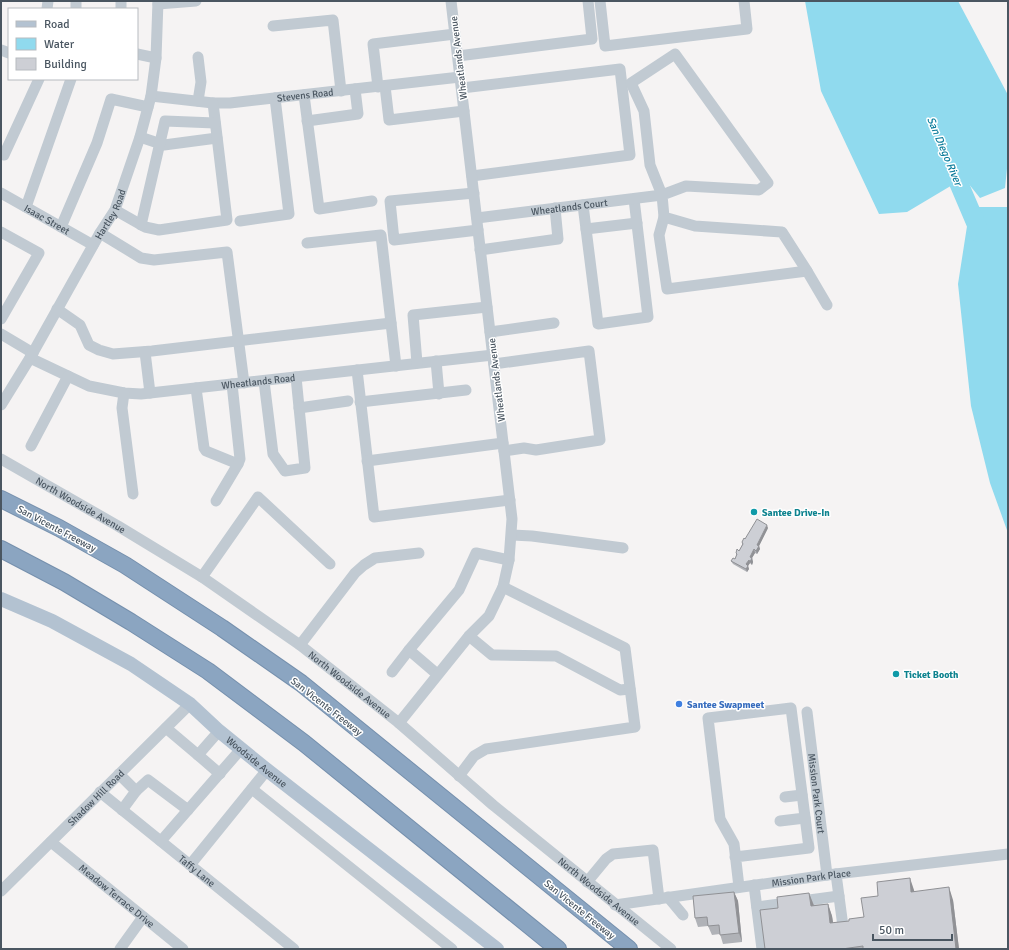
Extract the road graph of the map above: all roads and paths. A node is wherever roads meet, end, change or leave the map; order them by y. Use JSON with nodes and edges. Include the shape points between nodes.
{"nodes":[{"id":1,"x":196,"y":1,"type":"edge"},
{"id":2,"x":451,"y":1,"type":"edge"},
{"id":3,"x":588,"y":1,"type":"edge"},
{"id":4,"x":600,"y":1,"type":"edge"},
{"id":5,"x":744,"y":1,"type":"edge"},
{"id":6,"x":158,"y":3,"type":"edge"},
{"id":7,"x":273,"y":26,"type":"dead end"},
{"id":8,"x":455,"y":34,"type":"junction"},
{"id":9,"x":138,"y":54,"type":"edge"},
{"id":10,"x":458,"y":56,"type":"junction"},
{"id":11,"x":198,"y":57,"type":"dead end"},
{"id":12,"x":156,"y":58,"type":"junction"},
{"id":13,"x":39,"y":80,"type":"edge"},
{"id":14,"x":71,"y":80,"type":"edge"},
{"id":15,"x":461,"y":83,"type":"junction"},
{"id":16,"x":382,"y":86,"type":"junction"},
{"id":17,"x":355,"y":89,"type":"junction"},
{"id":18,"x":341,"y":91,"type":"junction"},
{"id":19,"x":304,"y":95,"type":"junction"},
{"id":20,"x":151,"y":96,"type":"junction"},
{"id":21,"x":275,"y":98,"type":"junction"},
{"id":22,"x":198,"y":101,"type":"junction"},
{"id":23,"x":213,"y":103,"type":"junction"},
{"id":24,"x":148,"y":107,"type":"junction"},
{"id":25,"x":464,"y":111,"type":"junction"},
{"id":26,"x":307,"y":121,"type":"junction"},
{"id":27,"x":215,"y":123,"type":"junction"},
{"id":28,"x":140,"y":137,"type":"junction"},
{"id":29,"x":217,"y":138,"type":"junction"},
{"id":30,"x":159,"y":143,"type":"junction"},
{"id":31,"x":2,"y":156,"type":"edge"},
{"id":32,"x":472,"y":176,"type":"junction"},
{"id":33,"x":474,"y":192,"type":"junction"},
{"id":34,"x":1,"y":193,"type":"edge"},
{"id":35,"x":662,"y":195,"type":"junction"},
{"id":36,"x":634,"y":199,"type":"junction"},
{"id":37,"x":372,"y":201,"type":"dead end"},
{"id":38,"x":583,"y":205,"type":"junction"},
{"id":39,"x":26,"y":207,"type":"junction"},
{"id":40,"x":555,"y":208,"type":"junction"},
{"id":41,"x":115,"y":210,"type":"junction"},
{"id":42,"x":664,"y":217,"type":"junction"},
{"id":43,"x":477,"y":218,"type":"junction"},
{"id":44,"x":240,"y":221,"type":"dead end"},
{"id":45,"x":637,"y":223,"type":"junction"},
{"id":46,"x":141,"y":225,"type":"junction"},
{"id":47,"x":61,"y":227,"type":"junction"},
{"id":48,"x":586,"y":229,"type":"junction"},
{"id":49,"x":478,"y":230,"type":"junction"},
{"id":50,"x":1,"y":232,"type":"edge"},
{"id":51,"x":100,"y":233,"type":"junction"},
{"id":52,"x":307,"y":243,"type":"dead end"},
{"id":53,"x":93,"y":245,"type":"junction"},
{"id":54,"x":480,"y":250,"type":"junction"},
{"id":55,"x":807,"y":271,"type":"junction"},
{"id":56,"x":827,"y":305,"type":"dead end"},
{"id":57,"x":487,"y":307,"type":"junction"},
{"id":58,"x":57,"y":309,"type":"junction"},
{"id":59,"x":1,"y":319,"type":"edge"},
{"id":60,"x":391,"y":322,"type":"junction"},
{"id":61,"x":554,"y":323,"type":"dead end"},
{"id":62,"x":490,"y":332,"type":"junction"},
{"id":63,"x":1,"y":334,"type":"edge"},
{"id":64,"x":238,"y":341,"type":"junction"},
{"id":65,"x":145,"y":352,"type":"junction"},
{"id":66,"x":32,"y":355,"type":"junction"},
{"id":67,"x":493,"y":359,"type":"junction"},
{"id":68,"x":436,"y":361,"type":"junction"},
{"id":69,"x":417,"y":363,"type":"junction"},
{"id":70,"x":396,"y":366,"type":"junction"},
{"id":71,"x":356,"y":370,"type":"junction"},
{"id":72,"x":68,"y":376,"type":"junction"},
{"id":73,"x":296,"y":377,"type":"junction"},
{"id":74,"x":264,"y":381,"type":"junction"},
{"id":75,"x":244,"y":383,"type":"junction"},
{"id":76,"x":232,"y":384,"type":"junction"},
{"id":77,"x":196,"y":388,"type":"junction"},
{"id":78,"x":466,"y":390,"type":"dead end"},
{"id":79,"x":124,"y":393,"type":"junction"},
{"id":80,"x":150,"y":393,"type":"junction"},
{"id":81,"x":439,"y":394,"type":"junction"},
{"id":82,"x":348,"y":401,"type":"dead end"},
{"id":83,"x":360,"y":402,"type":"junction"},
{"id":84,"x":1,"y":405,"type":"edge"},
{"id":85,"x":299,"y":408,"type":"junction"},
{"id":86,"x":32,"y":446,"type":"dead end"},
{"id":87,"x":504,"y":447,"type":"junction"},
{"id":88,"x":1,"y":459,"type":"edge"},
{"id":89,"x":367,"y":461,"type":"junction"},
{"id":90,"x":238,"y":464,"type":"junction"},
{"id":91,"x":133,"y":494,"type":"dead end"},
{"id":92,"x":1,"y":499,"type":"edge"},
{"id":93,"x":510,"y":500,"type":"junction"},
{"id":94,"x":216,"y":501,"type":"dead end"},
{"id":95,"x":512,"y":535,"type":"junction"},
{"id":96,"x":623,"y":548,"type":"dead end"},
{"id":97,"x":1,"y":549,"type":"edge"},
{"id":98,"x":419,"y":552,"type":"dead end"},
{"id":99,"x":509,"y":560,"type":"junction"},
{"id":100,"x":330,"y":564,"type":"dead end"},
{"id":101,"x":202,"y":577,"type":"junction"},
{"id":102,"x":502,"y":587,"type":"junction"},
{"id":103,"x":1,"y":599,"type":"edge"},
{"id":104,"x":469,"y":636,"type":"junction"},
{"id":105,"x":300,"y":645,"type":"junction"},
{"id":106,"x":409,"y":650,"type":"junction"},
{"id":107,"x":392,"y":672,"type":"dead end"},
{"id":108,"x":437,"y":674,"type":"junction"},
{"id":109,"x":630,"y":689,"type":"junction"},
{"id":110,"x":190,"y":704,"type":"junction"},
{"id":111,"x":807,"y":712,"type":"dead end"},
{"id":112,"x":398,"y":723,"type":"junction"},
{"id":113,"x":166,"y":728,"type":"junction"},
{"id":114,"x":219,"y":731,"type":"junction"},
{"id":115,"x":241,"y":749,"type":"junction"},
{"id":116,"x":198,"y":755,"type":"junction"},
{"id":117,"x":267,"y":770,"type":"junction"},
{"id":118,"x":119,"y":774,"type":"junction"},
{"id":119,"x":220,"y":774,"type":"junction"},
{"id":120,"x":459,"y":776,"type":"junction"},
{"id":121,"x":252,"y":789,"type":"junction"},
{"id":122,"x":136,"y":791,"type":"junction"},
{"id":123,"x":100,"y":792,"type":"junction"},
{"id":124,"x":802,"y":795,"type":"junction"},
{"id":125,"x":785,"y":797,"type":"dead end"},
{"id":126,"x":122,"y":810,"type":"junction"},
{"id":127,"x":188,"y":810,"type":"junction"},
{"id":128,"x":805,"y":818,"type":"junction"},
{"id":129,"x":780,"y":821,"type":"dead end"},
{"id":130,"x":161,"y":841,"type":"junction"},
{"id":131,"x":51,"y":842,"type":"junction"},
{"id":132,"x":1008,"y":854,"type":"edge"},
{"id":133,"x":735,"y":857,"type":"junction"},
{"id":134,"x":190,"y":865,"type":"junction"},
{"id":135,"x":832,"y":874,"type":"junction"},
{"id":136,"x":588,"y":882,"type":"junction"},
{"id":137,"x":754,"y":885,"type":"junction"},
{"id":138,"x":739,"y":887,"type":"junction"},
{"id":139,"x":1,"y":891,"type":"edge"},
{"id":140,"x":839,"y":896,"type":"junction"},
{"id":141,"x":663,"y":898,"type":"junction"},
{"id":142,"x":615,"y":905,"type":"junction"},
{"id":143,"x":757,"y":907,"type":"junction"},
{"id":144,"x":683,"y":915,"type":"dead end"},
{"id":145,"x":143,"y":917,"type":"junction"},
{"id":146,"x":844,"y":934,"type":"edge"},
{"id":147,"x":120,"y":949,"type":"edge"},
{"id":148,"x":182,"y":949,"type":"edge"},
{"id":149,"x":294,"y":949,"type":"edge"},
{"id":150,"x":452,"y":949,"type":"edge"},
{"id":151,"x":497,"y":949,"type":"edge"},
{"id":152,"x":558,"y":949,"type":"edge"},
{"id":153,"x":629,"y":949,"type":"edge"},
{"id":154,"x":671,"y":949,"type":"edge"},
{"id":155,"x":762,"y":949,"type":"edge"}],
"edges":[{"from":1,"to":6,"type":"street"},
{"from":2,"to":8,"type":"street","name":"Wheatlands Avenue"},
{"from":3,"to":10,"type":"street","via":[[592,39]]},
{"from":4,"to":5,"type":"street","via":[[605,46],[747,29]]},
{"from":6,"to":12,"type":"street","name":"Hartley Road"},
{"from":7,"to":18,"type":"street","via":[[333,20]]},
{"from":8,"to":10,"type":"street","name":"Wheatlands Avenue"},
{"from":8,"to":16,"type":"street","via":[[373,44]]},
{"from":9,"to":12,"type":"street"},
{"from":10,"to":15,"type":"street","name":"Wheatlands Avenue"},
{"from":11,"to":22,"type":"street","via":[[201,82]]},
{"from":12,"to":20,"type":"street","name":"Hartley Road"},
{"from":13,"to":31,"type":"street"},
{"from":14,"to":39,"type":"street"},
{"from":15,"to":16,"type":"street","name":"Stevens Road"},
{"from":15,"to":25,"type":"street","name":"Wheatlands Avenue"},
{"from":15,"to":32,"type":"street","name":"Stevens Road","via":[[620,69],[630,147],[630,155]]},
{"from":16,"to":17,"type":"street","name":"Stevens Road"},
{"from":16,"to":25,"type":"street","via":[[389,120]]},
{"from":17,"to":18,"type":"street","name":"Stevens Road"},
{"from":17,"to":26,"type":"street","via":[[358,114]]},
{"from":18,"to":19,"type":"street","name":"Stevens Road"},
{"from":19,"to":21,"type":"street","name":"Stevens Road"},
{"from":19,"to":26,"type":"street"},
{"from":20,"to":22,"type":"street","name":"Stevens Road"},
{"from":20,"to":24,"type":"street","name":"Hartley Road"},
{"from":21,"to":23,"type":"street","name":"Stevens Road"},
{"from":21,"to":44,"type":"street","via":[[289,214]]},
{"from":22,"to":23,"type":"street","name":"Stevens Road"},
{"from":23,"to":27,"type":"street"},
{"from":24,"to":28,"type":"street","name":"Hartley Road"},
{"from":24,"to":47,"type":"street","via":[[111,99],[97,143]]},
{"from":25,"to":32,"type":"street","name":"Wheatlands Avenue"},
{"from":26,"to":37,"type":"street","via":[[319,209]]},
{"from":27,"to":29,"type":"street"},
{"from":27,"to":30,"type":"street","via":[[165,121]]},
{"from":28,"to":30,"type":"street"},
{"from":28,"to":41,"type":"street","name":"Hartley Road"},
{"from":29,"to":30,"type":"street","via":[[164,145]]},
{"from":29,"to":46,"type":"street","via":[[227,220],[159,230]]},
{"from":30,"to":46,"type":"street"},
{"from":32,"to":33,"type":"street","name":"Wheatlands Avenue"},
{"from":33,"to":43,"type":"street","name":"Wheatlands Avenue"},
{"from":33,"to":49,"type":"street","via":[[390,201],[394,240]]},
{"from":34,"to":39,"type":"street","name":"Isaac Street"},
{"from":35,"to":35,"type":"street","via":[[686,186],[759,190],[768,183],[674,54],[631,83],[644,111],[650,165]]},
{"from":35,"to":36,"type":"street","name":"Wheatlands Court"},
{"from":35,"to":42,"type":"street"},
{"from":36,"to":38,"type":"street","name":"Wheatlands Court"},
{"from":36,"to":45,"type":"street"},
{"from":38,"to":40,"type":"street","name":"Wheatlands Court"},
{"from":38,"to":48,"type":"street"},
{"from":39,"to":47,"type":"street","name":"Isaac Street"},
{"from":40,"to":43,"type":"street","name":"Wheatlands Court"},
{"from":40,"to":54,"type":"street","via":[[558,240]]},
{"from":41,"to":46,"type":"street"},
{"from":41,"to":51,"type":"street","name":"Hartley Road"},
{"from":42,"to":55,"type":"street","via":[[695,226],[782,232]]},
{"from":42,"to":55,"type":"street","via":[[659,235],[667,289]]},
{"from":43,"to":49,"type":"street","name":"Wheatlands Avenue"},
{"from":45,"to":48,"type":"street"},
{"from":45,"to":48,"type":"street","via":[[648,317],[598,324]]},
{"from":47,"to":53,"type":"street","name":"Isaac Street"},
{"from":49,"to":54,"type":"street","name":"Wheatlands Avenue"},
{"from":50,"to":59,"type":"street","via":[[39,253]]},
{"from":51,"to":53,"type":"street","name":"Hartley Road"},
{"from":51,"to":64,"type":"street","via":[[146,259],[227,252]]},
{"from":52,"to":60,"type":"street","via":[[382,235]]},
{"from":53,"to":58,"type":"street","name":"Hartley Road"},
{"from":54,"to":57,"type":"street","name":"Wheatlands Avenue"},
{"from":55,"to":56,"type":"street"},
{"from":57,"to":62,"type":"street","name":"Wheatlands Avenue"},
{"from":57,"to":69,"type":"street","via":[[413,316]]},
{"from":58,"to":65,"type":"street","via":[[80,325],[89,345],[99,350],[113,354]]},
{"from":58,"to":66,"type":"street","name":"Hartley Road"},
{"from":60,"to":64,"type":"street"},
{"from":60,"to":70,"type":"street"},
{"from":61,"to":62,"type":"street"},
{"from":62,"to":67,"type":"street","name":"Wheatlands Avenue"},
{"from":63,"to":66,"type":"street","name":"Wheatlands Road"},
{"from":64,"to":65,"type":"street"},
{"from":64,"to":75,"type":"street"},
{"from":65,"to":80,"type":"street"},
{"from":66,"to":72,"type":"street","name":"Wheatlands Road"},
{"from":66,"to":84,"type":"street","name":"Hartley Road"},
{"from":67,"to":68,"type":"street","name":"Wheatlands Road"},
{"from":67,"to":87,"type":"street","name":"Wheatlands Avenue"},
{"from":67,"to":87,"type":"street","name":"Wheatlands Road","via":[[589,351],[600,440],[536,450]]},
{"from":68,"to":69,"type":"street","name":"Wheatlands Road"},
{"from":68,"to":81,"type":"street"},
{"from":69,"to":70,"type":"street","name":"Wheatlands Road"},
{"from":70,"to":71,"type":"street","name":"Wheatlands Road"},
{"from":71,"to":73,"type":"street","name":"Wheatlands Road"},
{"from":71,"to":83,"type":"street"},
{"from":72,"to":79,"type":"street","name":"Wheatlands Road","via":[[89,386]]},
{"from":72,"to":86,"type":"street"},
{"from":73,"to":74,"type":"street","name":"Wheatlands Road"},
{"from":73,"to":85,"type":"street"},
{"from":74,"to":75,"type":"street","name":"Wheatlands Road"},
{"from":74,"to":85,"type":"street","via":[[273,454],[285,471],[305,468]]},
{"from":75,"to":76,"type":"street","name":"Wheatlands Road"},
{"from":76,"to":77,"type":"street","name":"Wheatlands Road"},
{"from":76,"to":90,"type":"street","via":[[240,459]]},
{"from":77,"to":80,"type":"street","name":"Wheatlands Road"},
{"from":77,"to":90,"type":"street","via":[[204,448]]},
{"from":78,"to":81,"type":"street"},
{"from":79,"to":80,"type":"street","name":"Wheatlands Road"},
{"from":79,"to":91,"type":"street","via":[[122,408]]},
{"from":81,"to":83,"type":"street"},
{"from":82,"to":85,"type":"street"},
{"from":83,"to":89,"type":"street"},
{"from":87,"to":89,"type":"street"},
{"from":87,"to":93,"type":"street","name":"Wheatlands Avenue"},
{"from":88,"to":101,"type":"street","name":"North Woodside Avenue"},
{"from":89,"to":93,"type":"street","via":[[374,517]]},
{"from":90,"to":94,"type":"street"},
{"from":92,"to":153,"type":"highway","name":"San Vicente Freeway","via":[[125,565],[300,683]]},
{"from":93,"to":95,"type":"street","name":"Wheatlands Avenue"},
{"from":95,"to":96,"type":"street"},
{"from":95,"to":99,"type":"street","name":"Wheatlands Avenue"},
{"from":97,"to":152,"type":"highway","via":[[64,582],[208,671],[304,744]]},
{"from":98,"to":105,"type":"street","via":[[375,558],[364,565],[355,573]]},
{"from":99,"to":102,"type":"street","name":"Wheatlands Avenue"},
{"from":99,"to":106,"type":"street","via":[[476,553],[459,590]]},
{"from":100,"to":101,"type":"street","via":[[258,497]]},
{"from":101,"to":105,"type":"street","name":"North Woodside Avenue"},
{"from":102,"to":104,"type":"street","name":"Wheatlands Avenue","via":[[489,616]]},
{"from":102,"to":109,"type":"street","via":[[625,648]]},
{"from":103,"to":110,"type":"main road","name":"Woodside Avenue","via":[[52,621],[131,664]]},
{"from":104,"to":108,"type":"street","name":"Wheatlands Avenue"},
{"from":104,"to":109,"type":"street","via":[[492,654],[556,656],[620,690]]},
{"from":105,"to":112,"type":"street","name":"North Woodside Avenue"},
{"from":106,"to":107,"type":"street"},
{"from":106,"to":108,"type":"street"},
{"from":108,"to":112,"type":"street","name":"Wheatlands Avenue"},
{"from":109,"to":120,"type":"street","via":[[635,727],[486,749],[474,756]]},
{"from":110,"to":113,"type":"street","name":"Shadow Hill Road"},
{"from":110,"to":114,"type":"main road","name":"Woodside Avenue"},
{"from":111,"to":135,"type":"street","name":"Mission Park Court"},
{"from":112,"to":120,"type":"street","name":"North Woodside Avenue"},
{"from":113,"to":116,"type":"street"},
{"from":113,"to":118,"type":"street","name":"Shadow Hill Road"},
{"from":114,"to":115,"type":"main road","name":"Woodside Avenue"},
{"from":114,"to":116,"type":"street"},
{"from":115,"to":117,"type":"main road","name":"Woodside Avenue"},
{"from":115,"to":119,"type":"street"},
{"from":116,"to":119,"type":"street"},
{"from":117,"to":121,"type":"street"},
{"from":117,"to":151,"type":"main road","name":"Woodside Avenue"},
{"from":118,"to":122,"type":"street"},
{"from":118,"to":123,"type":"street","name":"Shadow Hill Road"},
{"from":119,"to":127,"type":"street"},
{"from":120,"to":136,"type":"street","name":"North Woodside Avenue"},
{"from":121,"to":134,"type":"street"},
{"from":121,"to":150,"type":"street"},
{"from":122,"to":126,"type":"street"},
{"from":122,"to":127,"type":"street","via":[[148,780]]},
{"from":123,"to":126,"type":"street","name":"Taffy Lane"},
{"from":123,"to":131,"type":"street","name":"Shadow Hill Road"},
{"from":124,"to":125,"type":"street"},
{"from":124,"to":128,"type":"street"},
{"from":124,"to":133,"type":"street","via":[[791,708],[708,718],[720,819],[734,844]]},
{"from":126,"to":130,"type":"street","name":"Taffy Lane"},
{"from":127,"to":130,"type":"street"},
{"from":128,"to":129,"type":"street"},
{"from":128,"to":133,"type":"street","via":[[809,848]]},
{"from":130,"to":134,"type":"street","name":"Taffy Lane"},
{"from":131,"to":139,"type":"street","name":"Shadow Hill Road"},
{"from":131,"to":145,"type":"street","name":"Meadow Terrace Drive"},
{"from":132,"to":135,"type":"street","name":"Mission Park Place"},
{"from":133,"to":138,"type":"street"},
{"from":134,"to":149,"type":"street","name":"Taffy Lane"},
{"from":135,"to":137,"type":"street","name":"Mission Park Place"},
{"from":135,"to":140,"type":"street","name":"Mission Park Court"},
{"from":136,"to":141,"type":"street","via":[[613,854],[653,850]]},
{"from":136,"to":142,"type":"street","name":"North Woodside Avenue"},
{"from":137,"to":138,"type":"street","name":"Mission Park Place"},
{"from":137,"to":143,"type":"street"},
{"from":138,"to":141,"type":"street","name":"Mission Park Place"},
{"from":140,"to":143,"type":"street"},
{"from":140,"to":146,"type":"street","name":"Mission Park Court"},
{"from":141,"to":142,"type":"street","name":"Mission Park Place"},
{"from":141,"to":144,"type":"street"},
{"from":142,"to":154,"type":"street","name":"North Woodside Avenue"},
{"from":143,"to":155,"type":"street"},
{"from":145,"to":147,"type":"street"},
{"from":145,"to":148,"type":"street","name":"Meadow Terrace Drive"}]}
